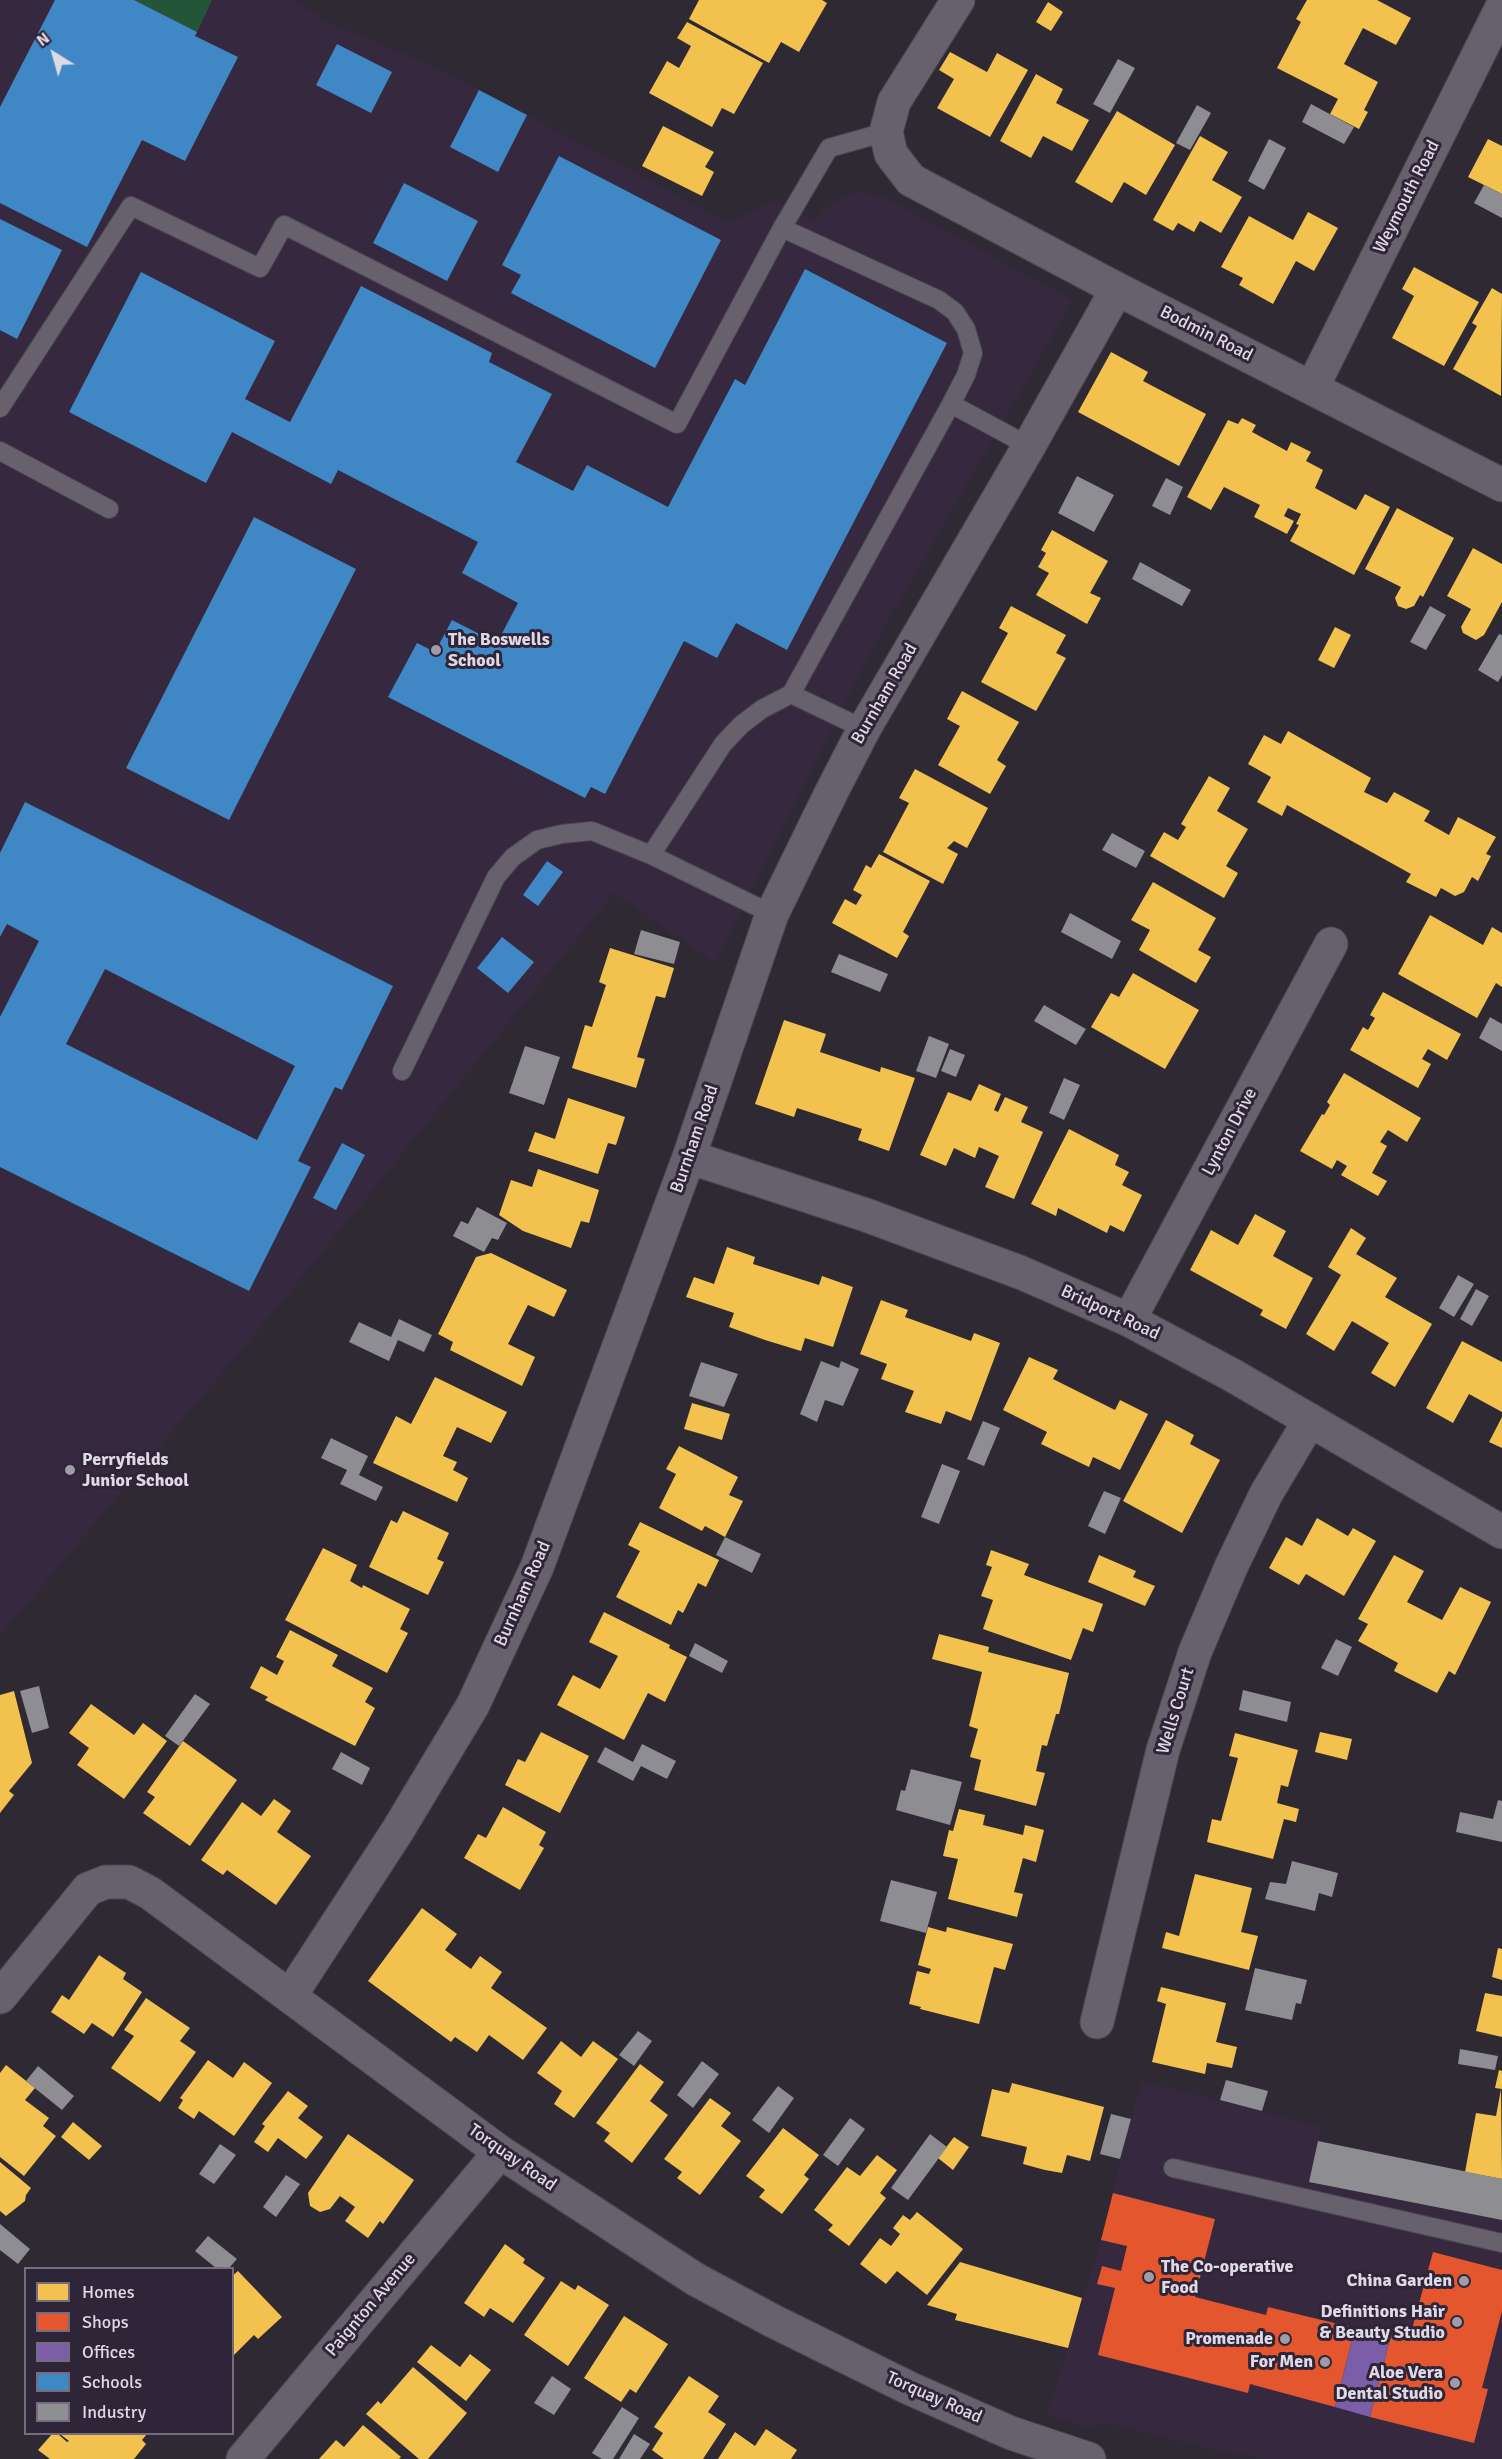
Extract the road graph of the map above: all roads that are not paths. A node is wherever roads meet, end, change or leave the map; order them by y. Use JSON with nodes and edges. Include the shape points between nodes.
{"nodes":[{"id":1,"x":958,"y":0,"type":"edge"},
{"id":2,"x":1502,"y":7,"type":"edge"},
{"id":3,"x":886,"y":132,"type":"junction"},
{"id":4,"x":782,"y":228,"type":"junction"},
{"id":5,"x":1117,"y":289,"type":"junction"},
{"id":6,"x":1312,"y":388,"type":"junction"},
{"id":7,"x":951,"y":404,"type":"junction"},
{"id":8,"x":0,"y":408,"type":"edge"},
{"id":9,"x":1029,"y":446,"type":"junction"},
{"id":10,"x":0,"y":451,"type":"edge"},
{"id":11,"x":1502,"y":485,"type":"edge"},
{"id":12,"x":109,"y":509,"type":"dead end"},
{"id":13,"x":791,"y":694,"type":"junction"},
{"id":14,"x":864,"y":729,"type":"junction"},
{"id":15,"x":651,"y":855,"type":"junction"},
{"id":16,"x":772,"y":914,"type":"junction"},
{"id":17,"x":1330,"y":944,"type":"dead end"},
{"id":18,"x":402,"y":1071,"type":"dead end"},
{"id":19,"x":690,"y":1157,"type":"junction"},
{"id":20,"x":1129,"y":1320,"type":"junction"},
{"id":21,"x":1310,"y":1420,"type":"junction"},
{"id":22,"x":1502,"y":1532,"type":"edge"},
{"id":23,"x":0,"y":1996,"type":"edge"},
{"id":24,"x":290,"y":1996,"type":"junction"},
{"id":25,"x":1097,"y":2022,"type":"dead end"},
{"id":26,"x":500,"y":2152,"type":"junction"},
{"id":27,"x":1173,"y":2168,"type":"dead end"},
{"id":28,"x":1502,"y":2243,"type":"edge"},
{"id":29,"x":243,"y":2459,"type":"edge"},
{"id":30,"x":1089,"y":2459,"type":"edge"}],
"edges":[{"from":1,"to":3,"type":"street","via":[[894,102]]},
{"from":2,"to":6,"type":"street","name":"Weymouth Road"},
{"from":3,"to":4,"type":"lane","via":[[829,148]]},
{"from":3,"to":5,"type":"street","name":"Bodmin Road","via":[[891,154],[911,180]]},
{"from":4,"to":7,"type":"lane","via":[[939,300],[955,312],[966,329],[973,352]]},
{"from":4,"to":8,"type":"lane","via":[[677,424],[284,225],[260,268],[131,206]]},
{"from":5,"to":6,"type":"street","name":"Bodmin Road"},
{"from":5,"to":9,"type":"street","name":"Burnham Road"},
{"from":6,"to":11,"type":"street","name":"Bodmin Road"},
{"from":7,"to":9,"type":"lane"},
{"from":7,"to":13,"type":"lane"},
{"from":9,"to":14,"type":"street","name":"Burnham Road"},
{"from":10,"to":12,"type":"lane"},
{"from":13,"to":14,"type":"lane"},
{"from":13,"to":15,"type":"lane","via":[[762,709],[723,744]]},
{"from":14,"to":16,"type":"street","name":"Burnham Road"},
{"from":15,"to":16,"type":"lane"},
{"from":15,"to":18,"type":"lane","via":[[592,831],[537,840],[513,857],[496,877]]},
{"from":16,"to":19,"type":"street","name":"Burnham Road"},
{"from":17,"to":20,"type":"street","name":"Lynton Drive"},
{"from":19,"to":20,"type":"street","name":"Bridport Road","via":[[1022,1273]]},
{"from":19,"to":24,"type":"street","name":"Burnham Road","via":[[537,1567],[473,1705],[398,1830]]},
{"from":20,"to":21,"type":"street","name":"Bridport Road"},
{"from":21,"to":22,"type":"street","name":"Bridport Road"},
{"from":21,"to":25,"type":"street","name":"Wells Court","via":[[1266,1494],[1195,1652],[1163,1750]]},
{"from":23,"to":24,"type":"street","name":"Torquay Road","via":[[88,1889],[106,1882],[129,1882],[150,1893]]},
{"from":24,"to":26,"type":"street","name":"Torquay Road"},
{"from":26,"to":29,"type":"street","name":"Paignton Avenue"},
{"from":26,"to":30,"type":"street","name":"Torquay Road","via":[[695,2279],[773,2321],[981,2420]]},
{"from":27,"to":28,"type":"lane"}]}
